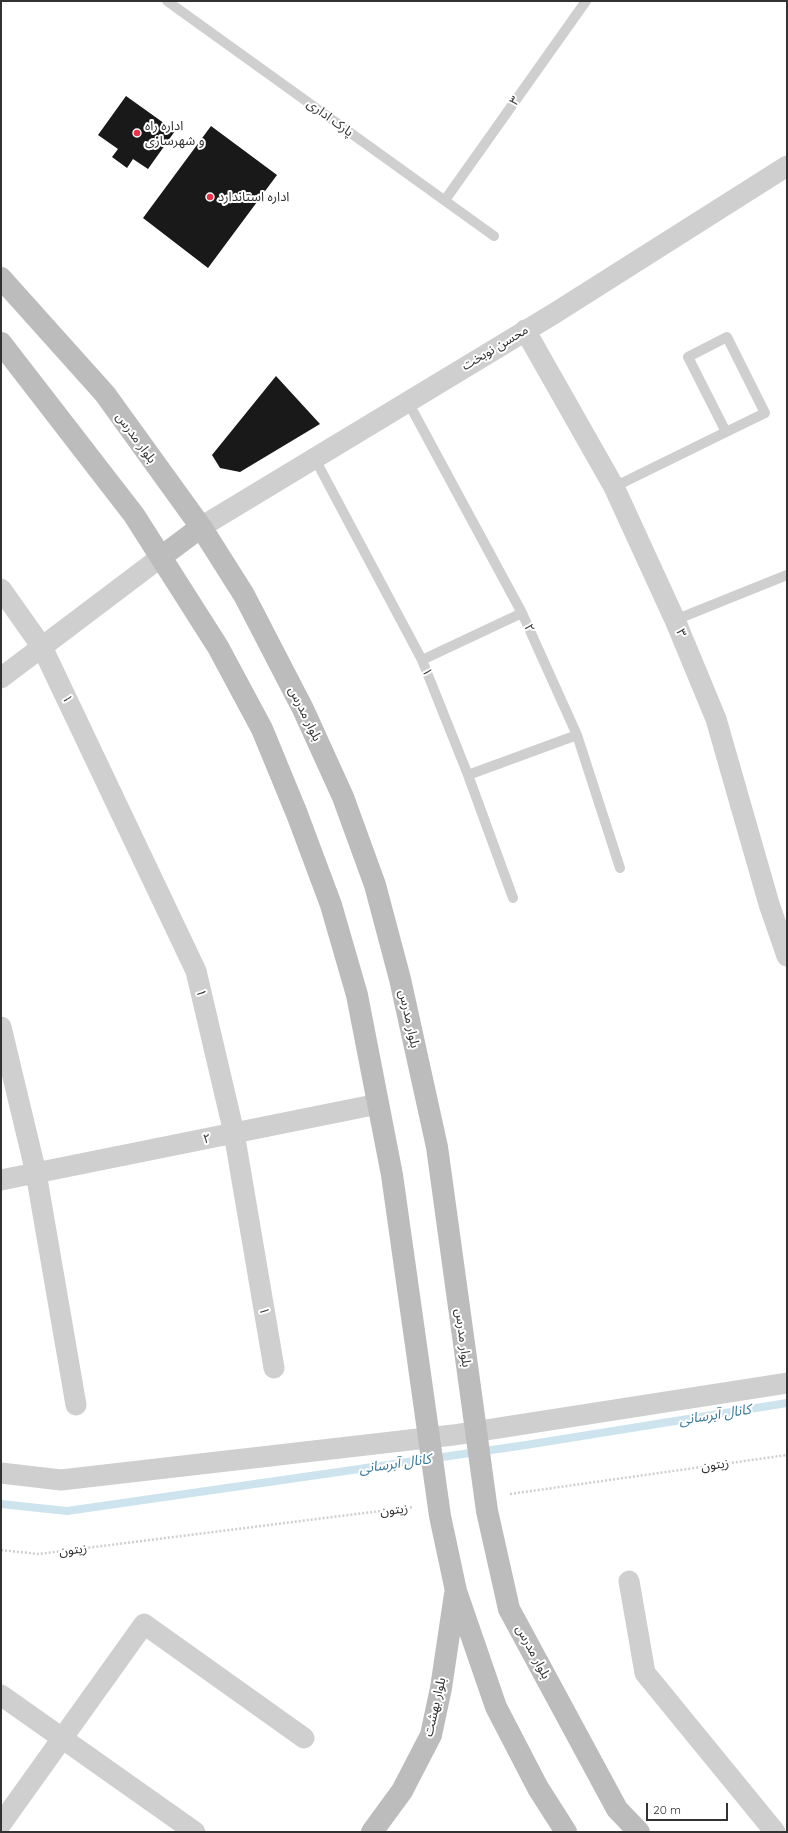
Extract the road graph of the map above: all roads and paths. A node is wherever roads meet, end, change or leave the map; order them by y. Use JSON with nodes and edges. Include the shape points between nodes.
{"nodes":[{"id":1,"x":167,"y":1,"type":"edge"},
{"id":2,"x":586,"y":1,"type":"edge"},
{"id":3,"x":787,"y":166,"type":"edge"},
{"id":4,"x":444,"y":200,"type":"junction"},
{"id":5,"x":494,"y":236,"type":"dead end"},
{"id":6,"x":1,"y":278,"type":"edge"},
{"id":7,"x":525,"y":330,"type":"junction"},
{"id":8,"x":1,"y":343,"type":"edge"},
{"id":9,"x":408,"y":402,"type":"junction"},
{"id":10,"x":726,"y":432,"type":"junction"},
{"id":11,"x":315,"y":458,"type":"junction"},
{"id":12,"x":614,"y":487,"type":"junction"},
{"id":13,"x":201,"y":527,"type":"junction"},
{"id":14,"x":161,"y":557,"type":"junction"},
{"id":15,"x":787,"y":575,"type":"edge"},
{"id":16,"x":1,"y":589,"type":"edge"},
{"id":17,"x":522,"y":613,"type":"junction"},
{"id":18,"x":675,"y":620,"type":"junction"},
{"id":19,"x":42,"y":647,"type":"junction"},
{"id":20,"x":422,"y":660,"type":"junction"},
{"id":21,"x":1,"y":678,"type":"edge"},
{"id":22,"x":577,"y":735,"type":"junction"},
{"id":23,"x":468,"y":775,"type":"junction"},
{"id":24,"x":620,"y":868,"type":"dead end"},
{"id":25,"x":513,"y":898,"type":"dead end"},
{"id":26,"x":787,"y":956,"type":"edge"},
{"id":27,"x":1,"y":1027,"type":"edge"},
{"id":28,"x":378,"y":1104,"type":"junction"},
{"id":29,"x":234,"y":1134,"type":"junction"},
{"id":30,"x":36,"y":1173,"type":"junction"},
{"id":31,"x":1,"y":1180,"type":"edge"},
{"id":32,"x":274,"y":1368,"type":"dead end"},
{"id":33,"x":787,"y":1382,"type":"edge"},
{"id":34,"x":76,"y":1405,"type":"dead end"},
{"id":35,"x":787,"y":1455,"type":"edge"},
{"id":36,"x":1,"y":1472,"type":"edge"},
{"id":37,"x":506,"y":1495,"type":"dead end"},
{"id":38,"x":420,"y":1506,"type":"dead end"},
{"id":39,"x":1,"y":1550,"type":"edge"},
{"id":40,"x":629,"y":1581,"type":"dead end"},
{"id":41,"x":456,"y":1591,"type":"junction"},
{"id":42,"x":1,"y":1695,"type":"edge"},
{"id":43,"x":62,"y":1738,"type":"junction"},
{"id":44,"x":304,"y":1738,"type":"dead end"},
{"id":45,"x":4,"y":1814,"type":"edge"},
{"id":46,"x":195,"y":1832,"type":"edge"},
{"id":47,"x":372,"y":1832,"type":"edge"},
{"id":48,"x":566,"y":1832,"type":"edge"},
{"id":49,"x":639,"y":1832,"type":"edge"},
{"id":50,"x":774,"y":1832,"type":"edge"}],
"edges":[{"from":1,"to":4,"type":"lane","name":"پارک اداری"},
{"from":2,"to":4,"type":"lane","name":"۳"},
{"from":3,"to":7,"type":"street","name":"محسن نوبخت"},
{"from":4,"to":5,"type":"lane","name":"پارک اداری"},
{"from":6,"to":13,"type":"street","name":"بلوار مدرس","via":[[105,394]]},
{"from":7,"to":9,"type":"street","name":"محسن نوبخت"},
{"from":7,"to":12,"type":"street","name":"۳"},
{"from":8,"to":14,"type":"street","via":[[134,515]]},
{"from":9,"to":11,"type":"street","name":"محسن نوبخت"},
{"from":9,"to":17,"type":"lane","name":"۲"},
{"from":10,"to":10,"type":"lane","via":[[688,357],[727,337],[765,413]]},
{"from":10,"to":12,"type":"lane"},
{"from":11,"to":13,"type":"street","name":"محسن نوبخت"},
{"from":11,"to":20,"type":"lane","name":"۱"},
{"from":12,"to":18,"type":"street","name":"۳"},
{"from":13,"to":14,"type":"street"},
{"from":13,"to":49,"type":"street","name":"بلوار مدرس","via":[[244,595],[303,708],[343,797],[375,885],[400,979],[437,1147],[487,1511],[509,1609],[617,1809]]},
{"from":14,"to":19,"type":"street"},
{"from":14,"to":28,"type":"street","via":[[218,647],[262,729],[297,814],[331,905],[357,995]]},
{"from":15,"to":18,"type":"lane"},
{"from":16,"to":19,"type":"street","name":"۱"},
{"from":17,"to":20,"type":"lane"},
{"from":17,"to":22,"type":"lane","name":"۲"},
{"from":18,"to":26,"type":"street","name":"۳","via":[[716,719],[769,904]]},
{"from":19,"to":21,"type":"street"},
{"from":19,"to":29,"type":"street","name":"۱","via":[[196,971]]},
{"from":20,"to":23,"type":"lane","name":"۱"},
{"from":22,"to":23,"type":"lane"},
{"from":22,"to":24,"type":"lane","name":"۲"},
{"from":23,"to":25,"type":"lane","name":"۱"},
{"from":27,"to":30,"type":"street"},
{"from":28,"to":29,"type":"street","name":"۲"},
{"from":28,"to":41,"type":"street","via":[[392,1175],[440,1516]]},
{"from":29,"to":30,"type":"street","name":"۲"},
{"from":29,"to":32,"type":"street","name":"۱"},
{"from":30,"to":31,"type":"street","name":"۲"},
{"from":30,"to":34,"type":"street"},
{"from":33,"to":36,"type":"street","via":[[453,1435],[61,1480]]},
{"from":35,"to":37,"type":"path","name":"زیتون"},
{"from":38,"to":39,"type":"path","name":"زیتون","via":[[38,1554]]},
{"from":40,"to":50,"type":"street","via":[[645,1673]]},
{"from":41,"to":47,"type":"street","name":"بلوار بهشت","via":[[431,1735],[402,1791]]},
{"from":41,"to":48,"type":"street","via":[[496,1707],[538,1788]]},
{"from":42,"to":43,"type":"street"},
{"from":43,"to":44,"type":"street","via":[[144,1624]]},
{"from":43,"to":45,"type":"street"},
{"from":43,"to":46,"type":"street"}]}
